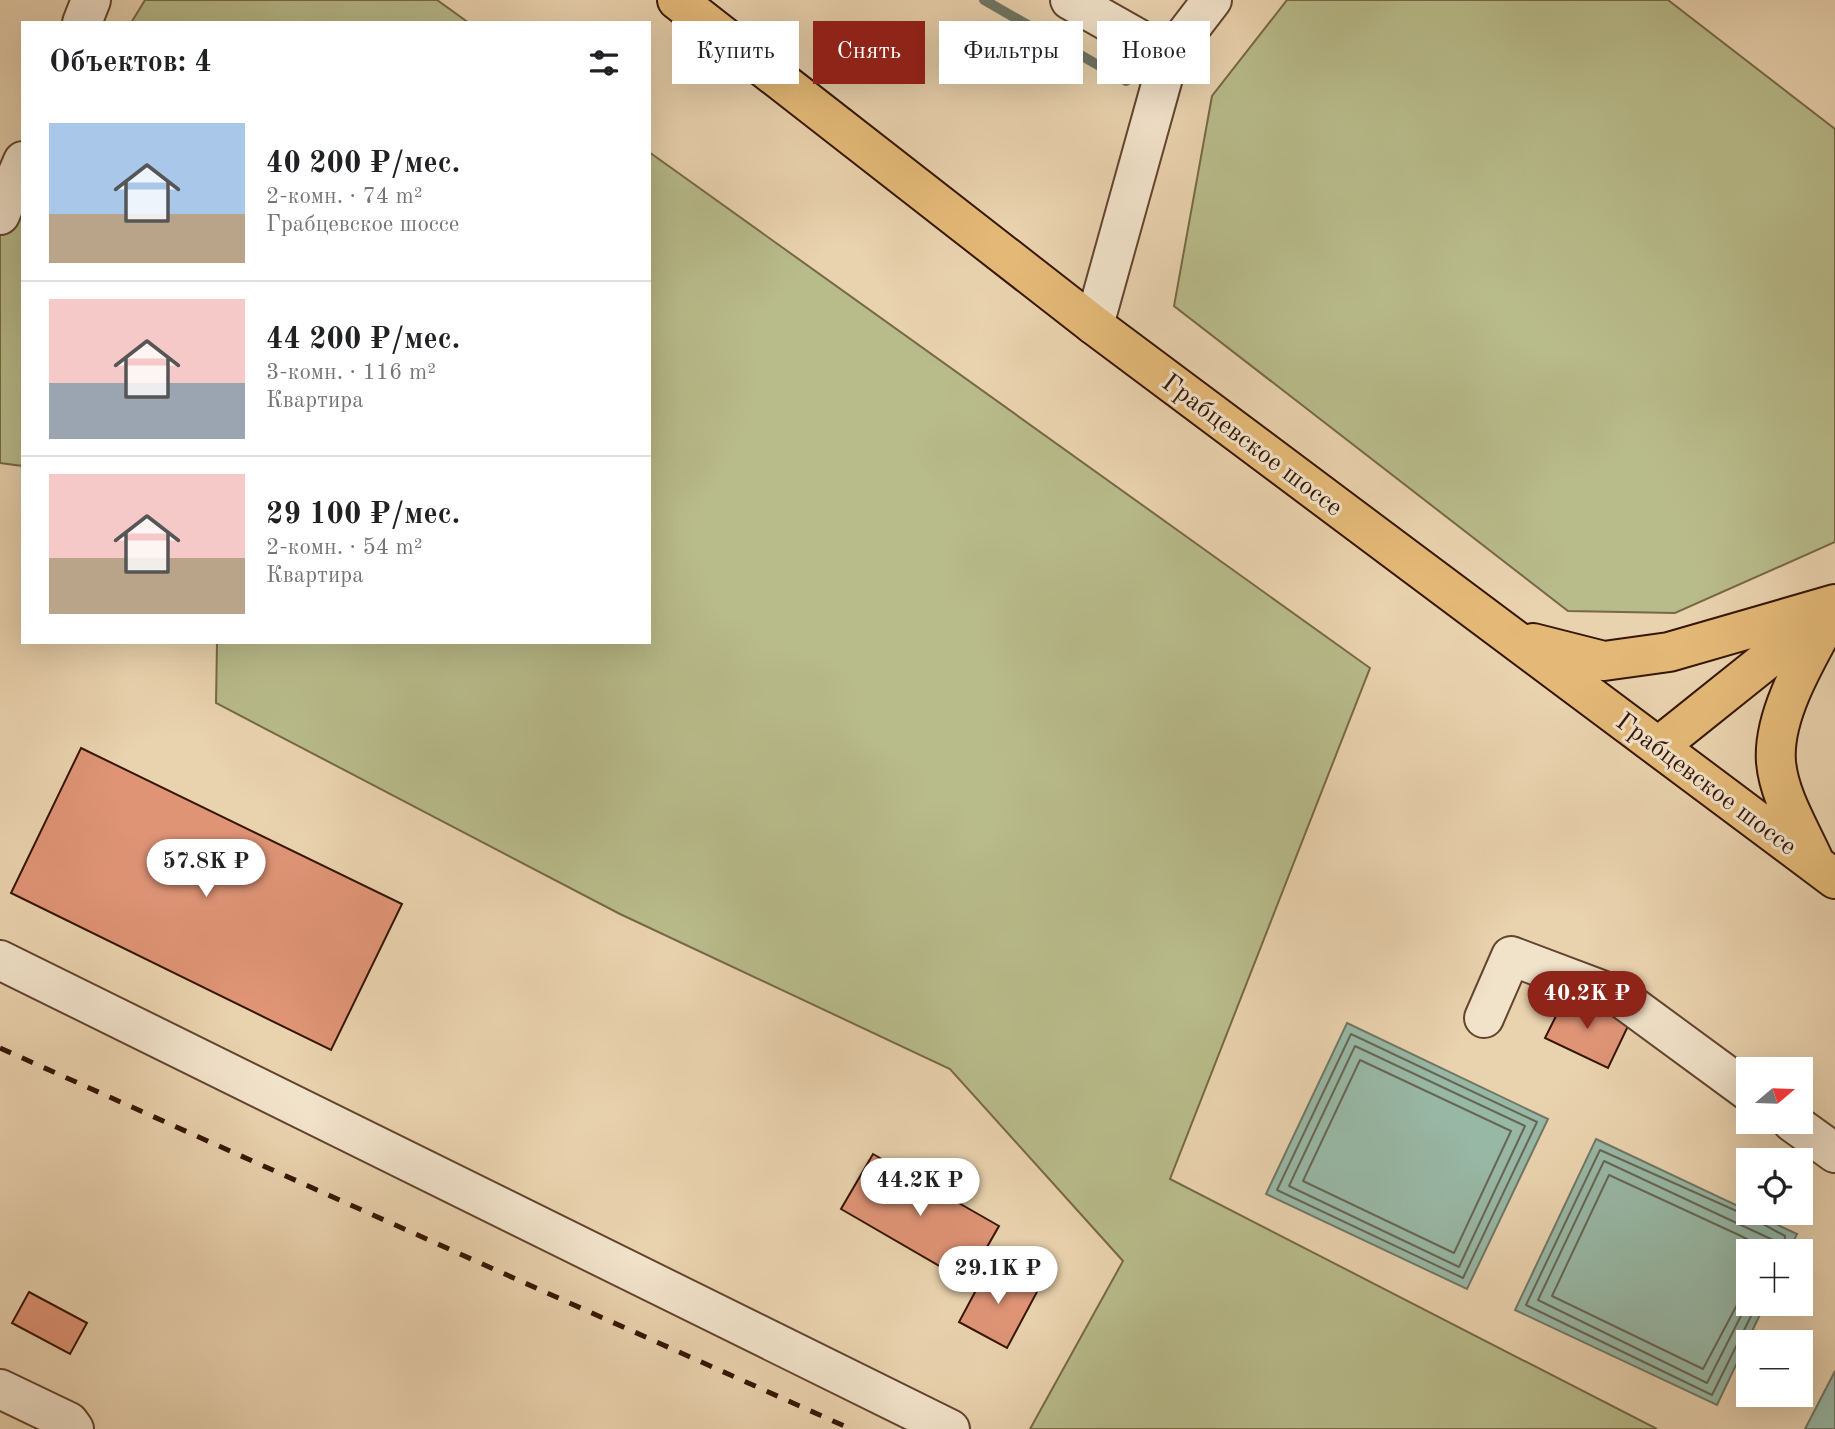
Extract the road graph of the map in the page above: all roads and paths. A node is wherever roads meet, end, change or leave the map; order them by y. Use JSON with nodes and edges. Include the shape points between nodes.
{"nodes":[{"id":1,"x":91,"y":0,"type":"edge"},
{"id":2,"x":677,"y":0,"type":"edge"},
{"id":3,"x":1070,"y":0,"type":"edge"},
{"id":4,"x":1212,"y":0,"type":"edge"},
{"id":5,"x":83,"y":21,"type":"edge"},
{"id":6,"x":1107,"y":21,"type":"edge"},
{"id":7,"x":1196,"y":21,"type":"edge"},
{"id":8,"x":1161,"y":84,"type":"edge"},
{"id":9,"x":21,"y":166,"type":"edge"},
{"id":10,"x":0,"y":215,"type":"edge"},
{"id":11,"x":1094,"y":325,"type":"junction"},
{"id":12,"x":1835,"y":605,"type":"edge"},
{"id":13,"x":1514,"y":638,"type":"junction"},
{"id":14,"x":1659,"y":746,"type":"junction"},
{"id":15,"x":1825,"y":872,"type":"edge"},
{"id":16,"x":0,"y":960,"type":"edge"},
{"id":17,"x":1484,"y":1018,"type":"dead end"},
{"id":18,"x":1736,"y":1082,"type":"edge"},
{"id":19,"x":1808,"y":1134,"type":"edge"},
{"id":20,"x":1835,"y":1153,"type":"edge"},
{"id":21,"x":0,"y":1389,"type":"edge"},
{"id":22,"x":75,"y":1427,"type":"edge"},
{"id":23,"x":950,"y":1429,"type":"edge"}],
"edges":[{"from":1,"to":5,"type":"lane"},
{"from":2,"to":11,"type":"main road","name":"Грабцевское шоссе"},
{"from":3,"to":6,"type":"lane"},
{"from":4,"to":7,"type":"lane"},
{"from":8,"to":11,"type":"lane"},
{"from":9,"to":10,"type":"lane"},
{"from":11,"to":13,"type":"main road","name":"Грабцевское шоссе"},
{"from":12,"to":13,"type":"main road","via":[[1669,652],[1604,661]]},
{"from":12,"to":14,"type":"main road"},
{"from":12,"to":15,"type":"main road","via":[[1783,715],[1776,761],[1782,789]]},
{"from":13,"to":14,"type":"main road","name":"Грабцевское шоссе"},
{"from":14,"to":15,"type":"main road","name":"Грабцевское шоссе"},
{"from":16,"to":23,"type":"lane"},
{"from":17,"to":18,"type":"lane","via":[[1511,956],[1620,997]]},
{"from":19,"to":20,"type":"lane"},
{"from":21,"to":22,"type":"lane"}]}
